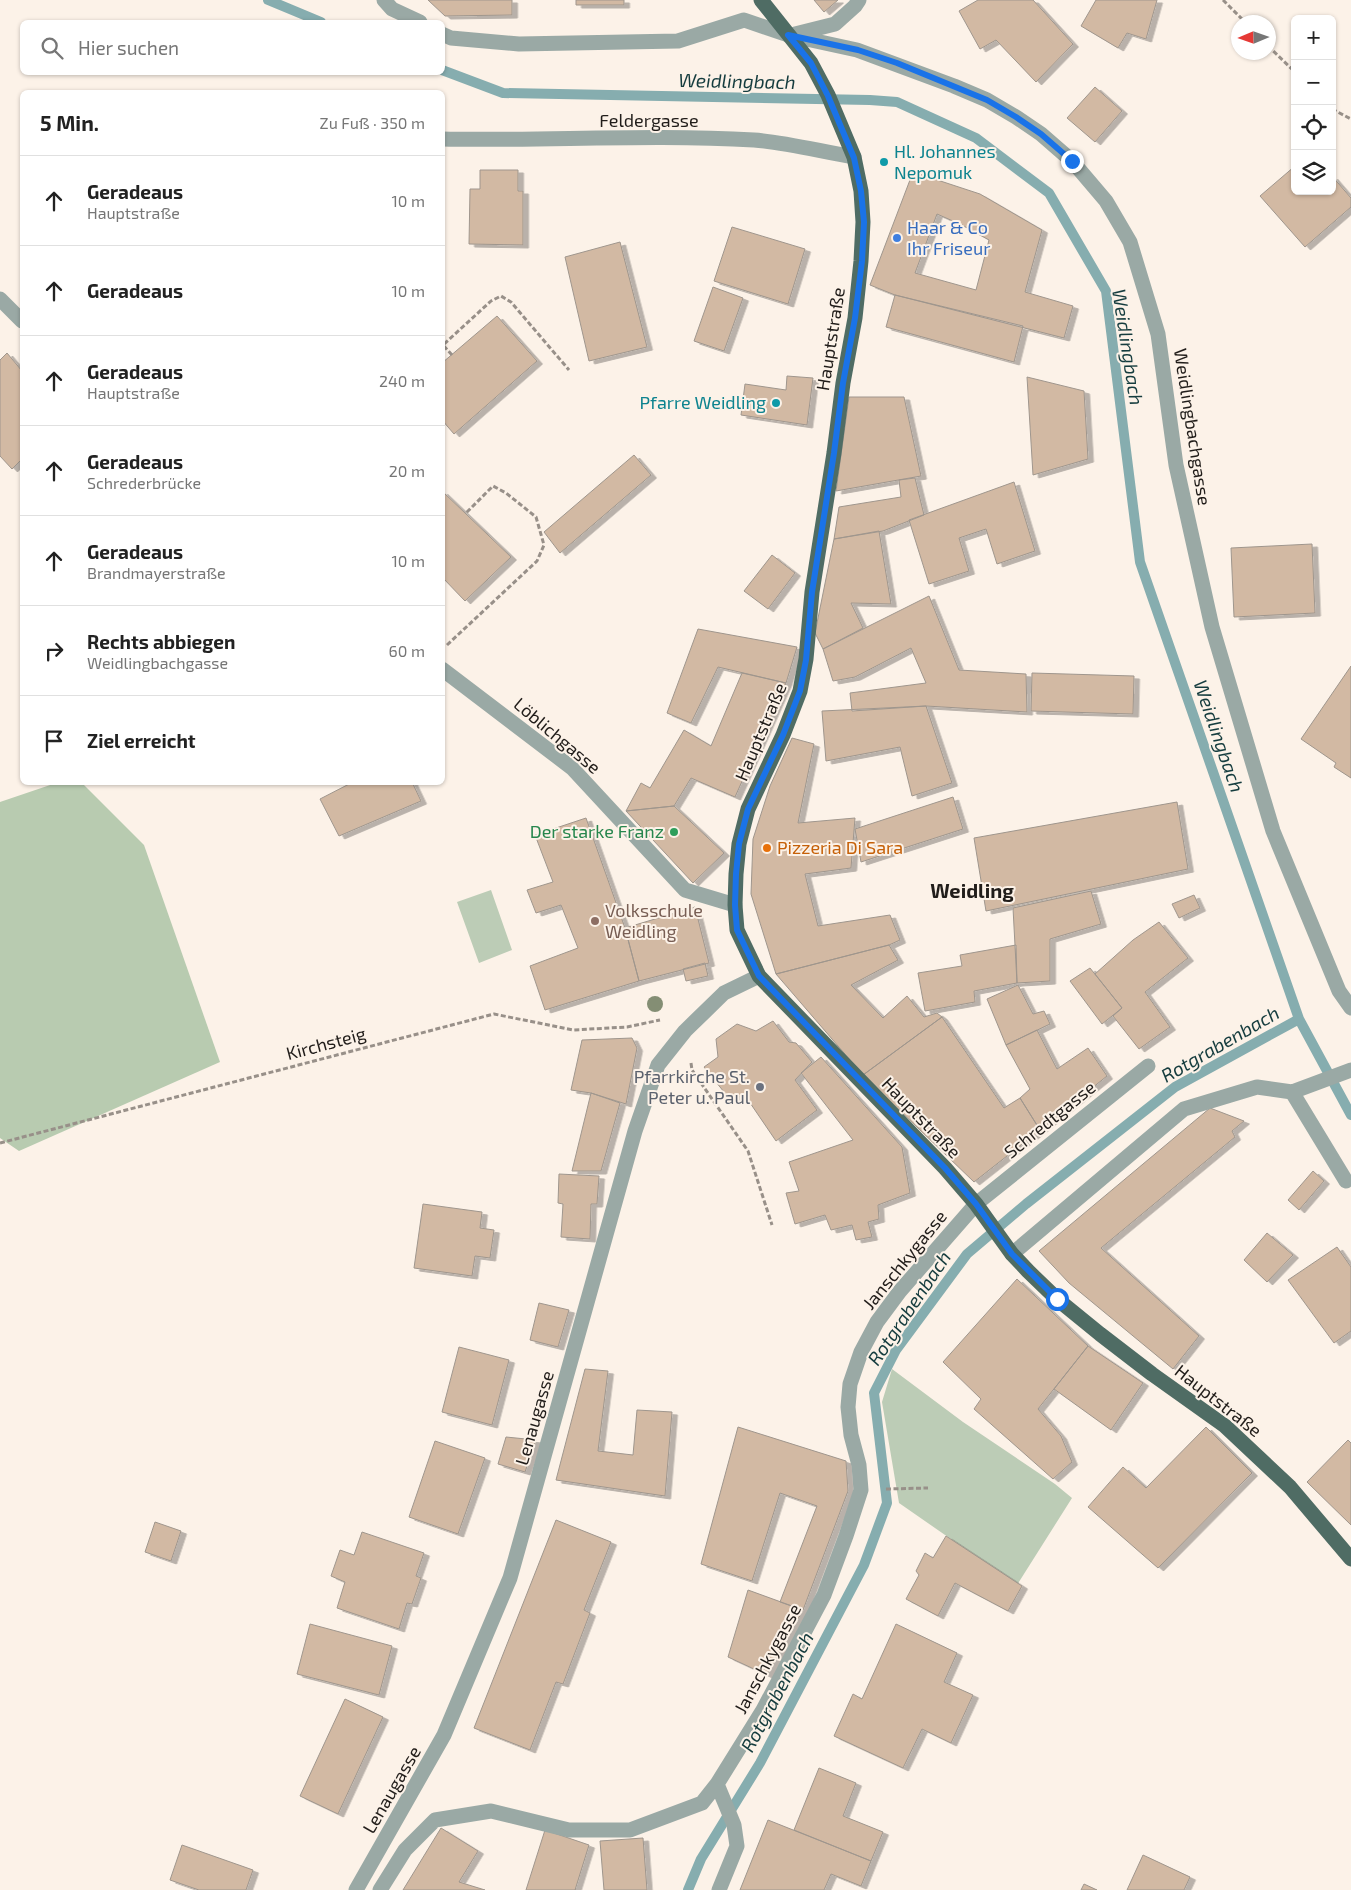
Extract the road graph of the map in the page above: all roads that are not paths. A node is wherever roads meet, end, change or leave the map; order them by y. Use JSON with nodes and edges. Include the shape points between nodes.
{"nodes":[{"id":1,"x":384,"y":0,"type":"edge"},
{"id":2,"x":761,"y":0,"type":"edge"},
{"id":3,"x":859,"y":0,"type":"edge"},
{"id":4,"x":416,"y":20,"type":"edge"},
{"id":5,"x":445,"y":35,"type":"edge"},
{"id":6,"x":788,"y":35,"type":"junction"},
{"id":7,"x":445,"y":139,"type":"edge"},
{"id":8,"x":854,"y":158,"type":"junction"},
{"id":9,"x":0,"y":299,"type":"edge"},
{"id":10,"x":20,"y":319,"type":"edge"},
{"id":11,"x":445,"y":671,"type":"edge"},
{"id":12,"x":735,"y":905,"type":"junction"},
{"id":13,"x":759,"y":976,"type":"junction"},
{"id":14,"x":1351,"y":1008,"type":"edge"},
{"id":15,"x":1148,"y":1066,"type":"dead end"},
{"id":16,"x":1351,"y":1070,"type":"edge"},
{"id":17,"x":1292,"y":1092,"type":"junction"},
{"id":18,"x":1346,"y":1181,"type":"dead end"},
{"id":19,"x":980,"y":1210,"type":"junction"},
{"id":20,"x":1009,"y":1250,"type":"junction"},
{"id":21,"x":1351,"y":1559,"type":"edge"},
{"id":22,"x":717,"y":1784,"type":"junction"},
{"id":23,"x":356,"y":1890,"type":"edge"},
{"id":24,"x":380,"y":1890,"type":"edge"},
{"id":25,"x":719,"y":1890,"type":"edge"}],
"edges":[{"from":1,"to":4,"type":"street","via":[[392,9]]},
{"from":2,"to":6,"type":"main road","name":"Hauptstraße"},
{"from":3,"to":6,"type":"street","via":[[835,24]]},
{"from":5,"to":6,"type":"street","via":[[519,44],[678,41],[744,20]]},
{"from":6,"to":8,"type":"main road","name":"Hauptstraße","via":[[811,63]]},
{"from":6,"to":14,"type":"street","name":"Weidlingbachgasse","via":[[858,50],[897,63],[987,100],[1016,117],[1072,161],[1106,202],[1130,242],[1158,334],[1176,465],[1212,627],[1273,831],[1339,991]]},
{"from":7,"to":8,"type":"street","name":"Feldergasse","via":[[756,140]]},
{"from":8,"to":12,"type":"main road","name":"Hauptstraße","via":[[864,222],[862,261],[812,592],[806,660],[800,691],[783,735],[748,809],[739,844]]},
{"from":9,"to":10,"type":"street"},
{"from":11,"to":12,"type":"street","name":"Löblichgasse","via":[[572,768],[685,890]]},
{"from":12,"to":13,"type":"main road","name":"Hauptstraße","via":[[737,930]]},
{"from":13,"to":19,"type":"main road","name":"Hauptstraße","via":[[945,1168]]},
{"from":13,"to":23,"type":"street","name":"Lenaugasse","via":[[724,993],[685,1031],[658,1065],[635,1131],[510,1578],[444,1735]]},
{"from":15,"to":19,"type":"street","name":"Schredtgasse"},
{"from":16,"to":17,"type":"street"},
{"from":17,"to":18,"type":"street"},
{"from":17,"to":20,"type":"street","via":[[1257,1087],[1184,1109]]},
{"from":19,"to":20,"type":"main road","name":"Hauptstraße"},
{"from":19,"to":22,"type":"street","name":"Janschkygasse","via":[[900,1291],[877,1322],[861,1352],[850,1384],[848,1407],[861,1490],[846,1536],[824,1595],[763,1710]]},
{"from":20,"to":21,"type":"main road","name":"Hauptstraße","via":[[1057,1299],[1238,1437],[1290,1487]]},
{"from":22,"to":24,"type":"street","name":"Janschkygasse","via":[[702,1803],[630,1830],[569,1830],[491,1811],[435,1820],[405,1850]]},
{"from":22,"to":25,"type":"street","via":[[734,1825],[737,1846]]}]}
